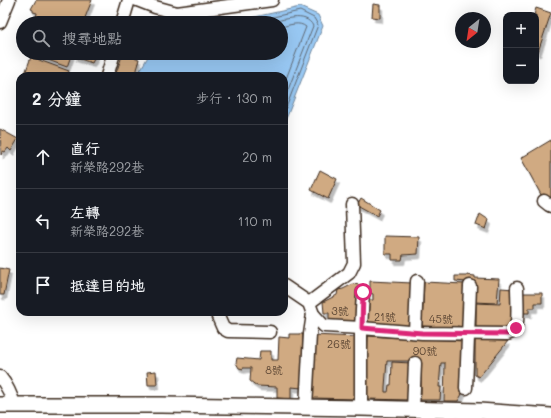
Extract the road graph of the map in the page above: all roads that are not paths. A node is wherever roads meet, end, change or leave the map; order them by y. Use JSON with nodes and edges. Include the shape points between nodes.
{"nodes":[{"id":1,"x":8,"y":0,"type":"edge"},
{"id":2,"x":129,"y":0,"type":"edge"},
{"id":3,"x":137,"y":0,"type":"edge"},
{"id":4,"x":272,"y":0,"type":"edge"},
{"id":5,"x":124,"y":16,"type":"edge"},
{"id":6,"x":0,"y":22,"type":"edge"},
{"id":7,"x":112,"y":60,"type":"edge"},
{"id":8,"x":108,"y":72,"type":"edge"},
{"id":9,"x":352,"y":204,"type":"dead end"},
{"id":10,"x":417,"y":281,"type":"dead end"},
{"id":11,"x":470,"y":286,"type":"dead end"},
{"id":12,"x":517,"y":288,"type":"dead end"},
{"id":13,"x":288,"y":289,"type":"edge"},
{"id":14,"x":363,"y":292,"type":"dead end"},
{"id":15,"x":311,"y":308,"type":"junction"},
{"id":16,"x":218,"y":316,"type":"edge"},
{"id":17,"x":362,"y":328,"type":"junction"},
{"id":18,"x":270,"y":332,"type":"dead end"},
{"id":19,"x":415,"y":332,"type":"junction"},
{"id":20,"x":468,"y":333,"type":"junction"},
{"id":21,"x":416,"y":363,"type":"dead end"},
{"id":22,"x":0,"y":377,"type":"edge"},
{"id":23,"x":466,"y":388,"type":"dead end"},
{"id":24,"x":7,"y":405,"type":"edge"},
{"id":25,"x":306,"y":407,"type":"junction"},
{"id":26,"x":361,"y":408,"type":"junction"},
{"id":27,"x":413,"y":410,"type":"junction"},
{"id":28,"x":447,"y":414,"type":"edge"},
{"id":29,"x":551,"y":416,"type":"edge"}],
"edges":[{"from":1,"to":6,"type":"street"},
{"from":2,"to":5,"type":"street"},
{"from":3,"to":4,"type":"street","via":[[177,12]]},
{"from":7,"to":8,"type":"street"},
{"from":9,"to":15,"type":"street","via":[[354,263],[349,273]]},
{"from":10,"to":19,"type":"street"},
{"from":11,"to":20,"type":"street"},
{"from":12,"to":20,"type":"street","via":[[517,321],[513,332]]},
{"from":13,"to":15,"type":"street"},
{"from":14,"to":17,"type":"street"},
{"from":15,"to":17,"type":"street","via":[[324,326]]},
{"from":15,"to":25,"type":"street"},
{"from":16,"to":18,"type":"street","via":[[223,328],[228,331]]},
{"from":17,"to":19,"type":"street"},
{"from":17,"to":26,"type":"street"},
{"from":19,"to":20,"type":"street"},
{"from":20,"to":23,"type":"street"},
{"from":21,"to":27,"type":"street"},
{"from":22,"to":24,"type":"street","via":[[13,401]]},
{"from":24,"to":25,"type":"main road"},
{"from":25,"to":26,"type":"main road"},
{"from":26,"to":27,"type":"main road"},
{"from":27,"to":28,"type":"main road"},
{"from":28,"to":29,"type":"main road"}]}
